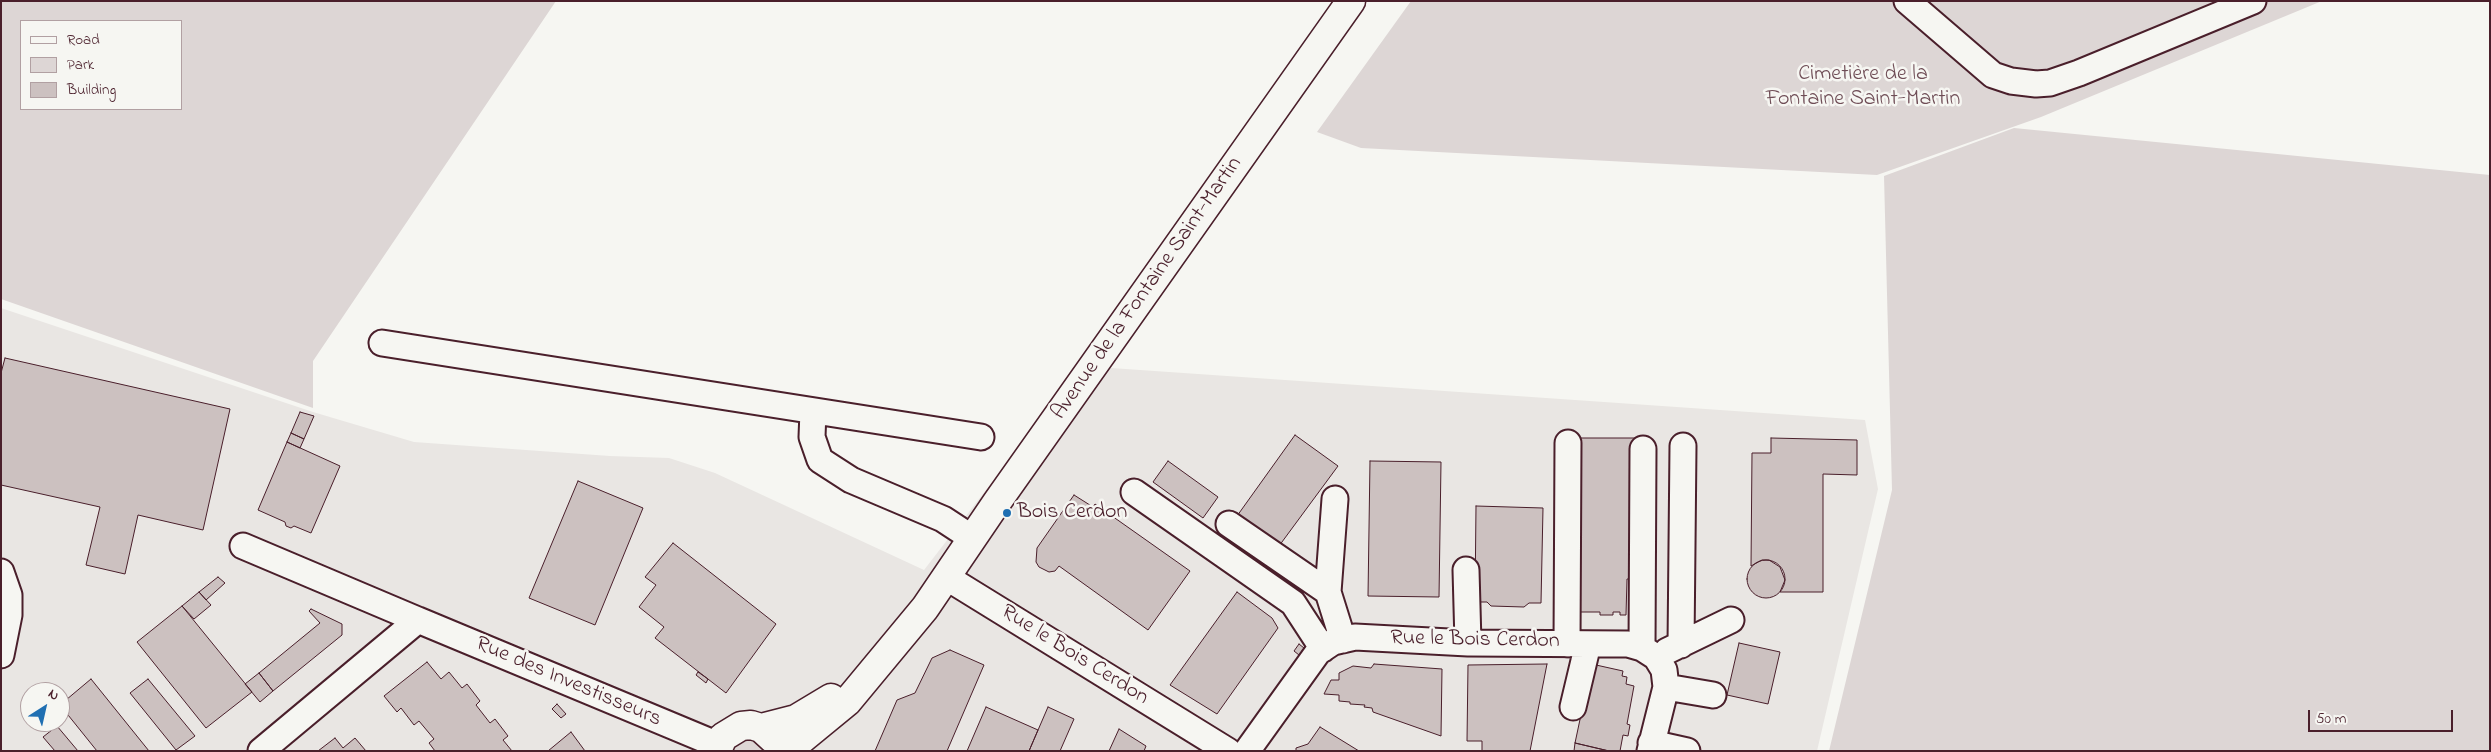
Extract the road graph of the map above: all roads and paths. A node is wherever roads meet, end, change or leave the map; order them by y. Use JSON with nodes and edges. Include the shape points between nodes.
{"nodes":[{"id":1,"x":1351,"y":1,"type":"edge"},
{"id":2,"x":1907,"y":1,"type":"edge"},
{"id":3,"x":2254,"y":1,"type":"edge"},
{"id":4,"x":382,"y":343,"type":"dead end"},
{"id":5,"x":813,"y":410,"type":"junction"},
{"id":6,"x":982,"y":437,"type":"dead end"},
{"id":7,"x":1568,"y":443,"type":"dead end"},
{"id":8,"x":1683,"y":446,"type":"dead end"},
{"id":9,"x":1643,"y":449,"type":"dead end"},
{"id":10,"x":1134,"y":492,"type":"dead end"},
{"id":11,"x":1334,"y":499,"type":"dead end"},
{"id":12,"x":1230,"y":524,"type":"dead end"},
{"id":13,"x":972,"y":538,"type":"junction"},
{"id":14,"x":243,"y":546,"type":"dead end"},
{"id":15,"x":1466,"y":570,"type":"dead end"},
{"id":16,"x":1,"y":572,"type":"edge"},
{"id":17,"x":946,"y":577,"type":"junction"},
{"id":18,"x":1328,"y":592,"type":"junction"},
{"id":19,"x":418,"y":620,"type":"junction"},
{"id":20,"x":1731,"y":620,"type":"dead end"},
{"id":21,"x":1468,"y":643,"type":"junction"},
{"id":22,"x":1333,"y":644,"type":"junction"},
{"id":23,"x":1578,"y":644,"type":"junction"},
{"id":24,"x":1681,"y":645,"type":"junction"},
{"id":25,"x":1649,"y":652,"type":"junction"},
{"id":26,"x":1,"y":655,"type":"edge"},
{"id":27,"x":865,"y":678,"type":"junction"},
{"id":28,"x":1666,"y":687,"type":"junction"},
{"id":29,"x":1713,"y":696,"type":"dead end"},
{"id":30,"x":1573,"y":707,"type":"dead end"},
{"id":31,"x":761,"y":728,"type":"junction"},
{"id":32,"x":1650,"y":747,"type":"edge"},
{"id":33,"x":717,"y":748,"type":"edge"},
{"id":34,"x":261,"y":751,"type":"edge"},
{"id":35,"x":778,"y":751,"type":"edge"},
{"id":36,"x":791,"y":751,"type":"edge"},
{"id":37,"x":1228,"y":751,"type":"edge"},
{"id":38,"x":1247,"y":751,"type":"edge"},
{"id":39,"x":1687,"y":751,"type":"edge"}],
"edges":[{"from":1,"to":13,"type":"main road","name":"Avenue de la Fontaine Saint-Martin"},
{"from":2,"to":3,"type":"street","via":[[1993,74],[2011,81],[2036,84],[2050,83],[2079,73]]},
{"from":4,"to":5,"type":"street"},
{"from":5,"to":6,"type":"street"},
{"from":5,"to":13,"type":"street","via":[[812,437],[820,460],[851,480],[943,519]]},
{"from":7,"to":23,"type":"street"},
{"from":8,"to":24,"type":"street"},
{"from":9,"to":25,"type":"street"},
{"from":10,"to":22,"type":"street","via":[[1293,603]]},
{"from":11,"to":18,"type":"street"},
{"from":12,"to":18,"type":"street"},
{"from":13,"to":17,"type":"main road","name":"Avenue de la Fontaine Saint-Martin"},
{"from":14,"to":19,"type":"street","name":"Rue des Investisseurs"},
{"from":15,"to":21,"type":"street"},
{"from":16,"to":26,"type":"street","via":[[9,594]]},
{"from":17,"to":27,"type":"main road","name":"Avenue de la Fontaine Saint-Martin","via":[[925,608]]},
{"from":17,"to":37,"type":"street","name":"Rue le Bois Cerdon"},
{"from":18,"to":22,"type":"street"},
{"from":19,"to":33,"type":"street","name":"Rue des Investisseurs"},
{"from":19,"to":34,"type":"street"},
{"from":20,"to":24,"type":"street"},
{"from":21,"to":22,"type":"street","name":"Rue le Bois Cerdon","via":[[1355,637]]},
{"from":21,"to":23,"type":"street","name":"Rue le Bois Cerdon"},
{"from":22,"to":38,"type":"street","via":[[1318,652]]},
{"from":23,"to":25,"type":"street","name":"Rue le Bois Cerdon","via":[[1628,644]]},
{"from":23,"to":30,"type":"street"},
{"from":24,"to":25,"type":"street"},
{"from":25,"to":28,"type":"street","via":[[1664,670]]},
{"from":27,"to":31,"type":"main road","via":[[796,719]]},
{"from":27,"to":36,"type":"main road","via":[[847,702]]},
{"from":28,"to":29,"type":"street"},
{"from":28,"to":32,"type":"street"},
{"from":31,"to":33,"type":"main road","via":[[741,726],[723,737]]},
{"from":31,"to":35,"type":"main road","via":[[770,734]]},
{"from":32,"to":39,"type":"street"}]}
